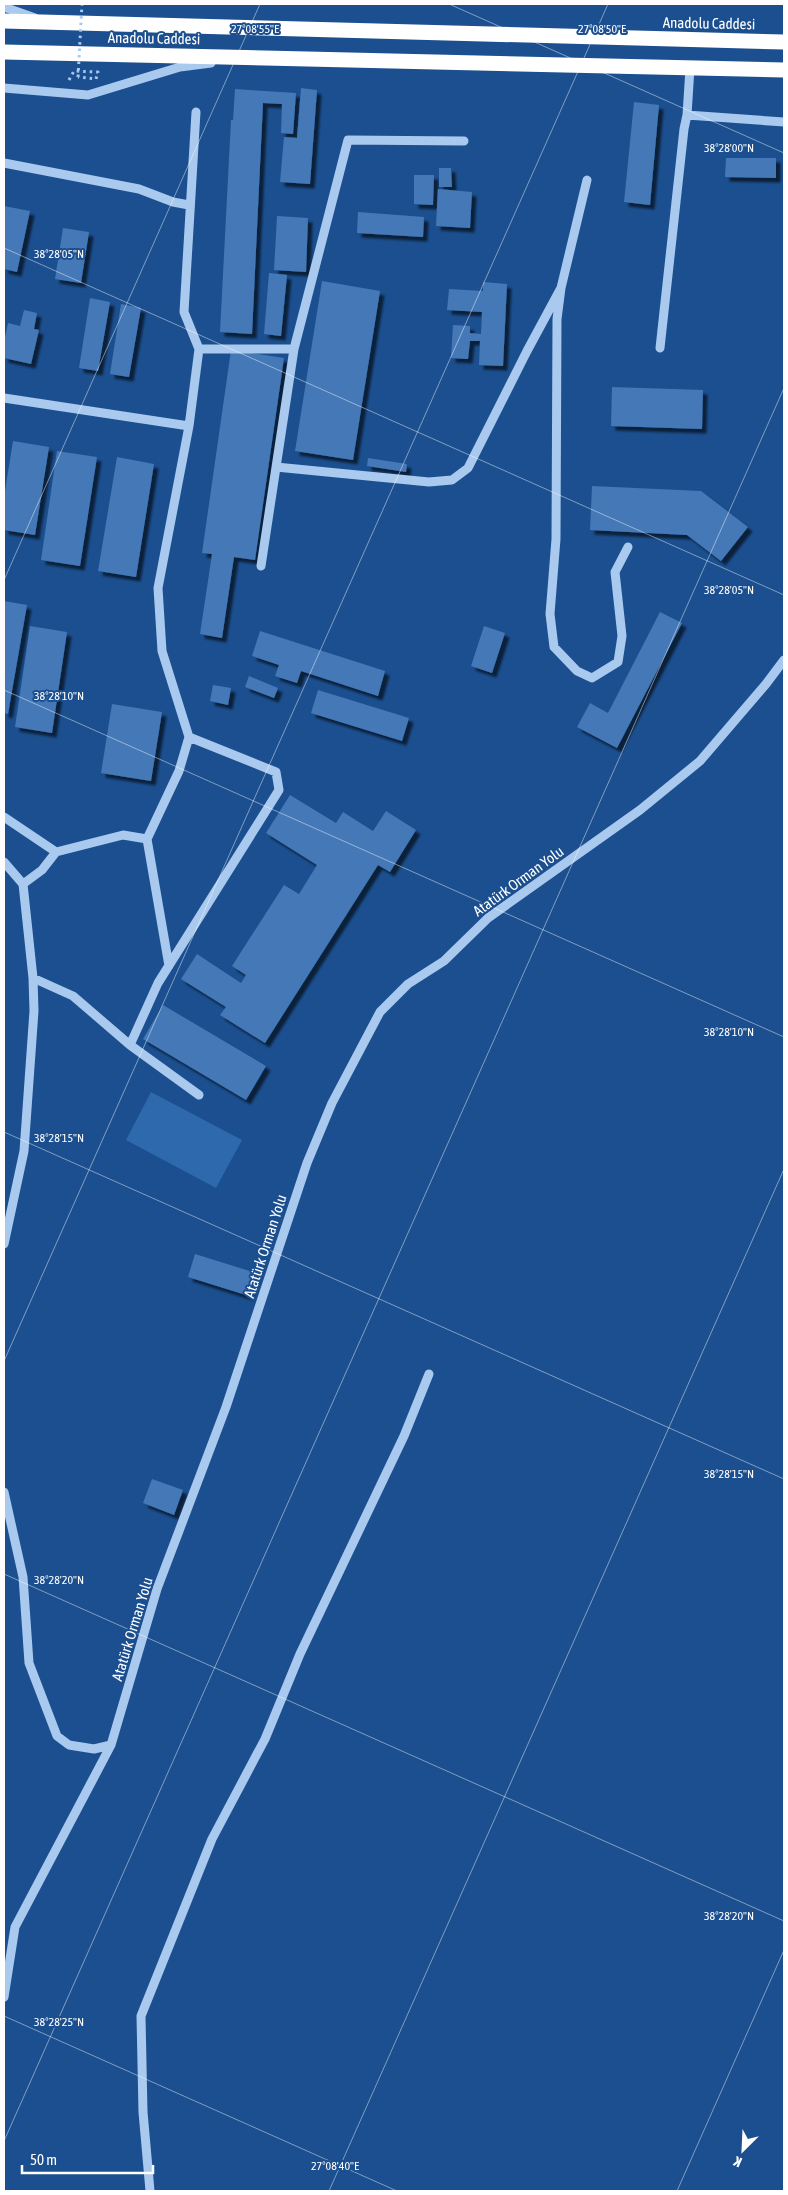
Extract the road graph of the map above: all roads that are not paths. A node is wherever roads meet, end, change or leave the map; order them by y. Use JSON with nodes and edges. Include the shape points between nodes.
{"nodes":[{"id":1,"x":4,"y":6,"type":"edge"},
{"id":2,"x":4,"y":20,"type":"edge"},
{"id":3,"x":47,"y":22,"type":"junction"},
{"id":4,"x":784,"y":42,"type":"edge"},
{"id":5,"x":4,"y":52,"type":"edge"},
{"id":6,"x":254,"y":57,"type":"junction"},
{"id":7,"x":690,"y":68,"type":"junction"},
{"id":8,"x":784,"y":70,"type":"edge"},
{"id":9,"x":4,"y":88,"type":"edge"},
{"id":10,"x":196,"y":112,"type":"dead end"},
{"id":11,"x":687,"y":115,"type":"junction"},
{"id":12,"x":784,"y":122,"type":"edge"},
{"id":13,"x":464,"y":141,"type":"dead end"},
{"id":14,"x":4,"y":163,"type":"edge"},
{"id":15,"x":587,"y":180,"type":"dead end"},
{"id":16,"x":189,"y":205,"type":"junction"},
{"id":17,"x":561,"y":288,"type":"junction"},
{"id":18,"x":660,"y":348,"type":"dead end"},
{"id":19,"x":198,"y":350,"type":"junction"},
{"id":20,"x":294,"y":350,"type":"junction"},
{"id":21,"x":4,"y":398,"type":"edge"},
{"id":22,"x":189,"y":426,"type":"junction"},
{"id":23,"x":276,"y":467,"type":"junction"},
{"id":24,"x":628,"y":547,"type":"dead end"},
{"id":25,"x":261,"y":566,"type":"dead end"},
{"id":26,"x":784,"y":660,"type":"edge"},
{"id":27,"x":189,"y":737,"type":"junction"},
{"id":28,"x":4,"y":817,"type":"edge"},
{"id":29,"x":147,"y":839,"type":"junction"},
{"id":30,"x":56,"y":852,"type":"junction"},
{"id":31,"x":4,"y":862,"type":"edge"},
{"id":32,"x":23,"y":884,"type":"junction"},
{"id":33,"x":168,"y":966,"type":"junction"},
{"id":34,"x":33,"y":978,"type":"junction"},
{"id":35,"x":130,"y":1046,"type":"junction"},
{"id":36,"x":199,"y":1095,"type":"dead end"},
{"id":37,"x":4,"y":1244,"type":"edge"},
{"id":38,"x":429,"y":1374,"type":"dead end"},
{"id":39,"x":4,"y":1492,"type":"edge"},
{"id":40,"x":111,"y":1745,"type":"junction"},
{"id":41,"x":6,"y":1968,"type":"edge"},
{"id":42,"x":4,"y":1997,"type":"edge"},
{"id":43,"x":150,"y":2191,"type":"edge"}],
"edges":[{"from":1,"to":3,"type":"street"},
{"from":2,"to":3,"type":"highway","name":"Anadolu Caddesi"},
{"from":3,"to":4,"type":"highway","name":"Anadolu Caddesi"},
{"from":5,"to":6,"type":"highway","name":"Anadolu Caddesi"},
{"from":6,"to":7,"type":"highway","name":"Anadolu Caddesi"},
{"from":6,"to":9,"type":"street","via":[[180,67],[88,95]]},
{"from":7,"to":8,"type":"highway","name":"Anadolu Caddesi"},
{"from":7,"to":11,"type":"street"},
{"from":10,"to":16,"type":"street"},
{"from":11,"to":12,"type":"street"},
{"from":11,"to":18,"type":"street"},
{"from":13,"to":20,"type":"street","via":[[348,140]]},
{"from":14,"to":16,"type":"street","via":[[139,189]]},
{"from":15,"to":17,"type":"street"},
{"from":16,"to":19,"type":"street","via":[[184,312]]},
{"from":17,"to":23,"type":"street","via":[[468,468],[452,480],[429,482]]},
{"from":17,"to":24,"type":"street","via":[[556,539],[550,614],[554,646],[577,671],[592,678],[618,662],[622,636],[616,572]]},
{"from":19,"to":20,"type":"street"},
{"from":19,"to":22,"type":"street"},
{"from":20,"to":23,"type":"street"},
{"from":21,"to":22,"type":"street"},
{"from":22,"to":27,"type":"street","via":[[158,588],[162,651]]},
{"from":23,"to":25,"type":"street"},
{"from":26,"to":40,"type":"street","name":"Atatürk Orman Yolu","via":[[700,761],[640,810],[488,918],[444,962],[408,984],[380,1012],[332,1103],[307,1163],[226,1407],[157,1589]]},
{"from":27,"to":29,"type":"street","via":[[179,771]]},
{"from":27,"to":33,"type":"street","via":[[276,772],[279,790]]},
{"from":28,"to":30,"type":"street"},
{"from":29,"to":30,"type":"street","via":[[123,835]]},
{"from":29,"to":33,"type":"street"},
{"from":30,"to":32,"type":"street","via":[[42,870]]},
{"from":31,"to":32,"type":"street"},
{"from":32,"to":34,"type":"street"},
{"from":33,"to":35,"type":"street"},
{"from":34,"to":35,"type":"street","via":[[74,996]]},
{"from":34,"to":37,"type":"street","via":[[34,1011],[24,1151]]},
{"from":35,"to":36,"type":"street"},
{"from":38,"to":43,"type":"street","via":[[404,1436],[300,1654],[265,1739],[212,1839],[141,2016],[143,2112]]},
{"from":39,"to":40,"type":"street","via":[[23,1577],[29,1663],[57,1736],[69,1745],[94,1749]]},
{"from":40,"to":41,"type":"street","name":"Atatürk Orman Yolu","via":[[15,1927]]},
{"from":41,"to":42,"type":"street","name":"Atatürk Orman Yolu"}]}
